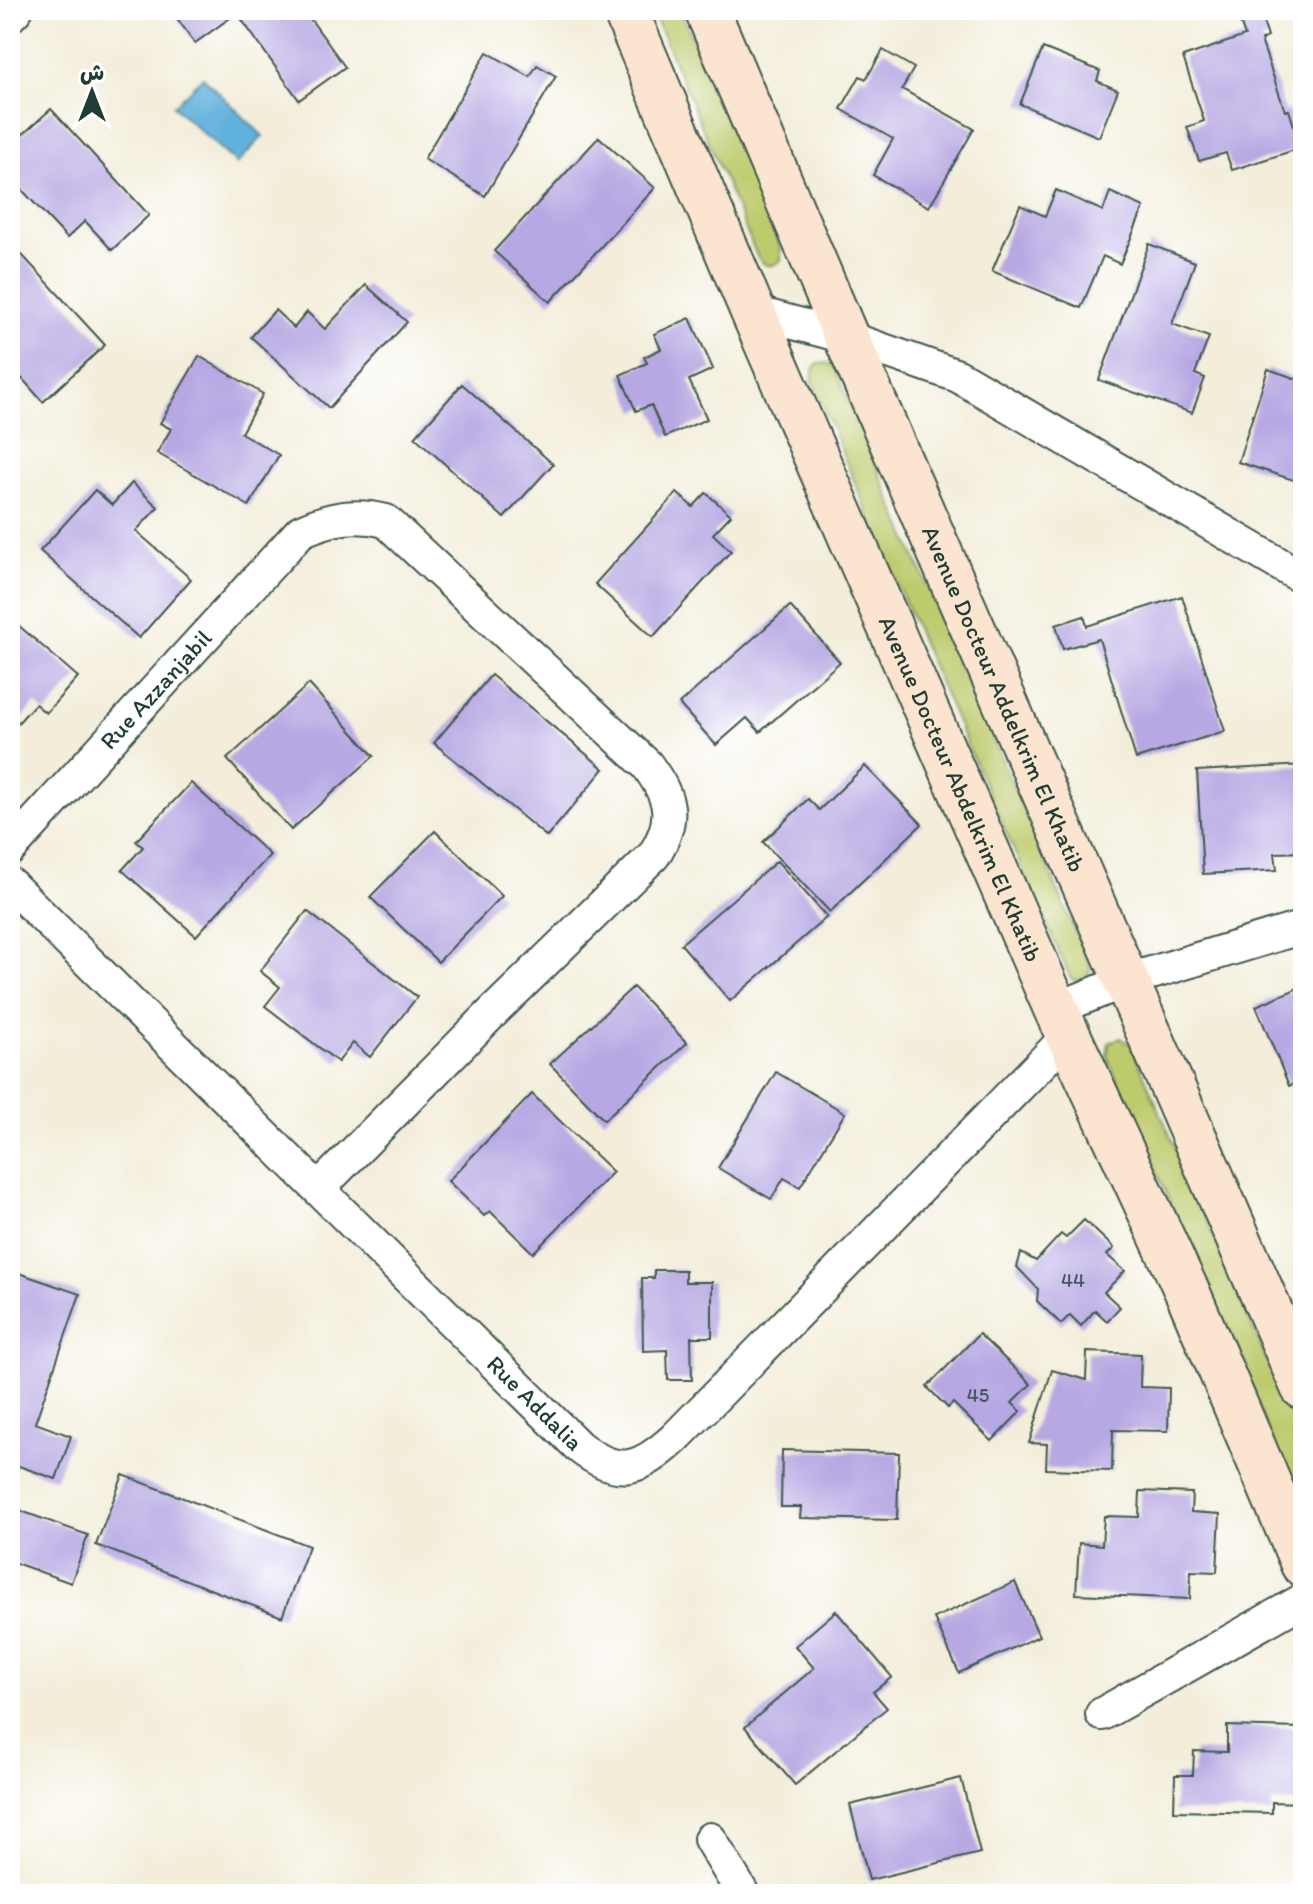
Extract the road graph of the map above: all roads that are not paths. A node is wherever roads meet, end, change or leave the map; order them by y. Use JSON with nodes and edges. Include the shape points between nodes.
{"nodes":[{"id":1,"x":16,"y":10,"type":"edge"},
{"id":2,"x":625,"y":10,"type":"edge"},
{"id":3,"x":707,"y":10,"type":"edge"},
{"id":4,"x":10,"y":16,"type":"edge"},
{"id":5,"x":753,"y":312,"type":"junction"},
{"id":6,"x":846,"y":337,"type":"junction"},
{"id":7,"x":1303,"y":578,"type":"edge"},
{"id":8,"x":10,"y":849,"type":"edge"},
{"id":9,"x":10,"y":884,"type":"edge"},
{"id":10,"x":1303,"y":927,"type":"edge"},
{"id":11,"x":1125,"y":981,"type":"junction"},
{"id":12,"x":1062,"y":1023,"type":"junction"},
{"id":13,"x":319,"y":1188,"type":"junction"},
{"id":14,"x":1303,"y":1387,"type":"edge"},
{"id":15,"x":1303,"y":1564,"type":"edge"},
{"id":16,"x":1303,"y":1600,"type":"edge"},
{"id":17,"x":1102,"y":1714,"type":"dead end"},
{"id":18,"x":710,"y":1839,"type":"dead end"},
{"id":19,"x":743,"y":1894,"type":"edge"}],
"edges":[{"from":1,"to":4,"type":"street"},
{"from":2,"to":5,"type":"main road","name":"Avenue Docteur Abdelkrim El Khatib"},
{"from":3,"to":6,"type":"main road","name":"Avenue Docteur Addelkrim El Khatib"},
{"from":5,"to":6,"type":"street"},
{"from":5,"to":12,"type":"main road","name":"Avenue Docteur Abdelkrim El Khatib"},
{"from":6,"to":7,"type":"street","via":[[958,376]]},
{"from":6,"to":11,"type":"main road","name":"Avenue Docteur Addelkrim El Khatib"},
{"from":8,"to":13,"type":"street","name":"Rue Azzanjabil","via":[[301,531],[336,518],[386,521],[647,765],[669,805],[665,837],[654,855]]},
{"from":9,"to":13,"type":"street","name":"Rue Addalia"},
{"from":10,"to":11,"type":"street"},
{"from":11,"to":12,"type":"street"},
{"from":11,"to":14,"type":"main road","name":"Avenue Docteur Addelkrim El Khatib"},
{"from":12,"to":13,"type":"street","name":"Rue Addalia","via":[[675,1438],[657,1455],[625,1468],[596,1461],[579,1447]]},
{"from":12,"to":15,"type":"main road","name":"Avenue Docteur Abdelkrim El Khatib","via":[[1190,1298]]},
{"from":16,"to":17,"type":"street"},
{"from":18,"to":19,"type":"street"}]}
